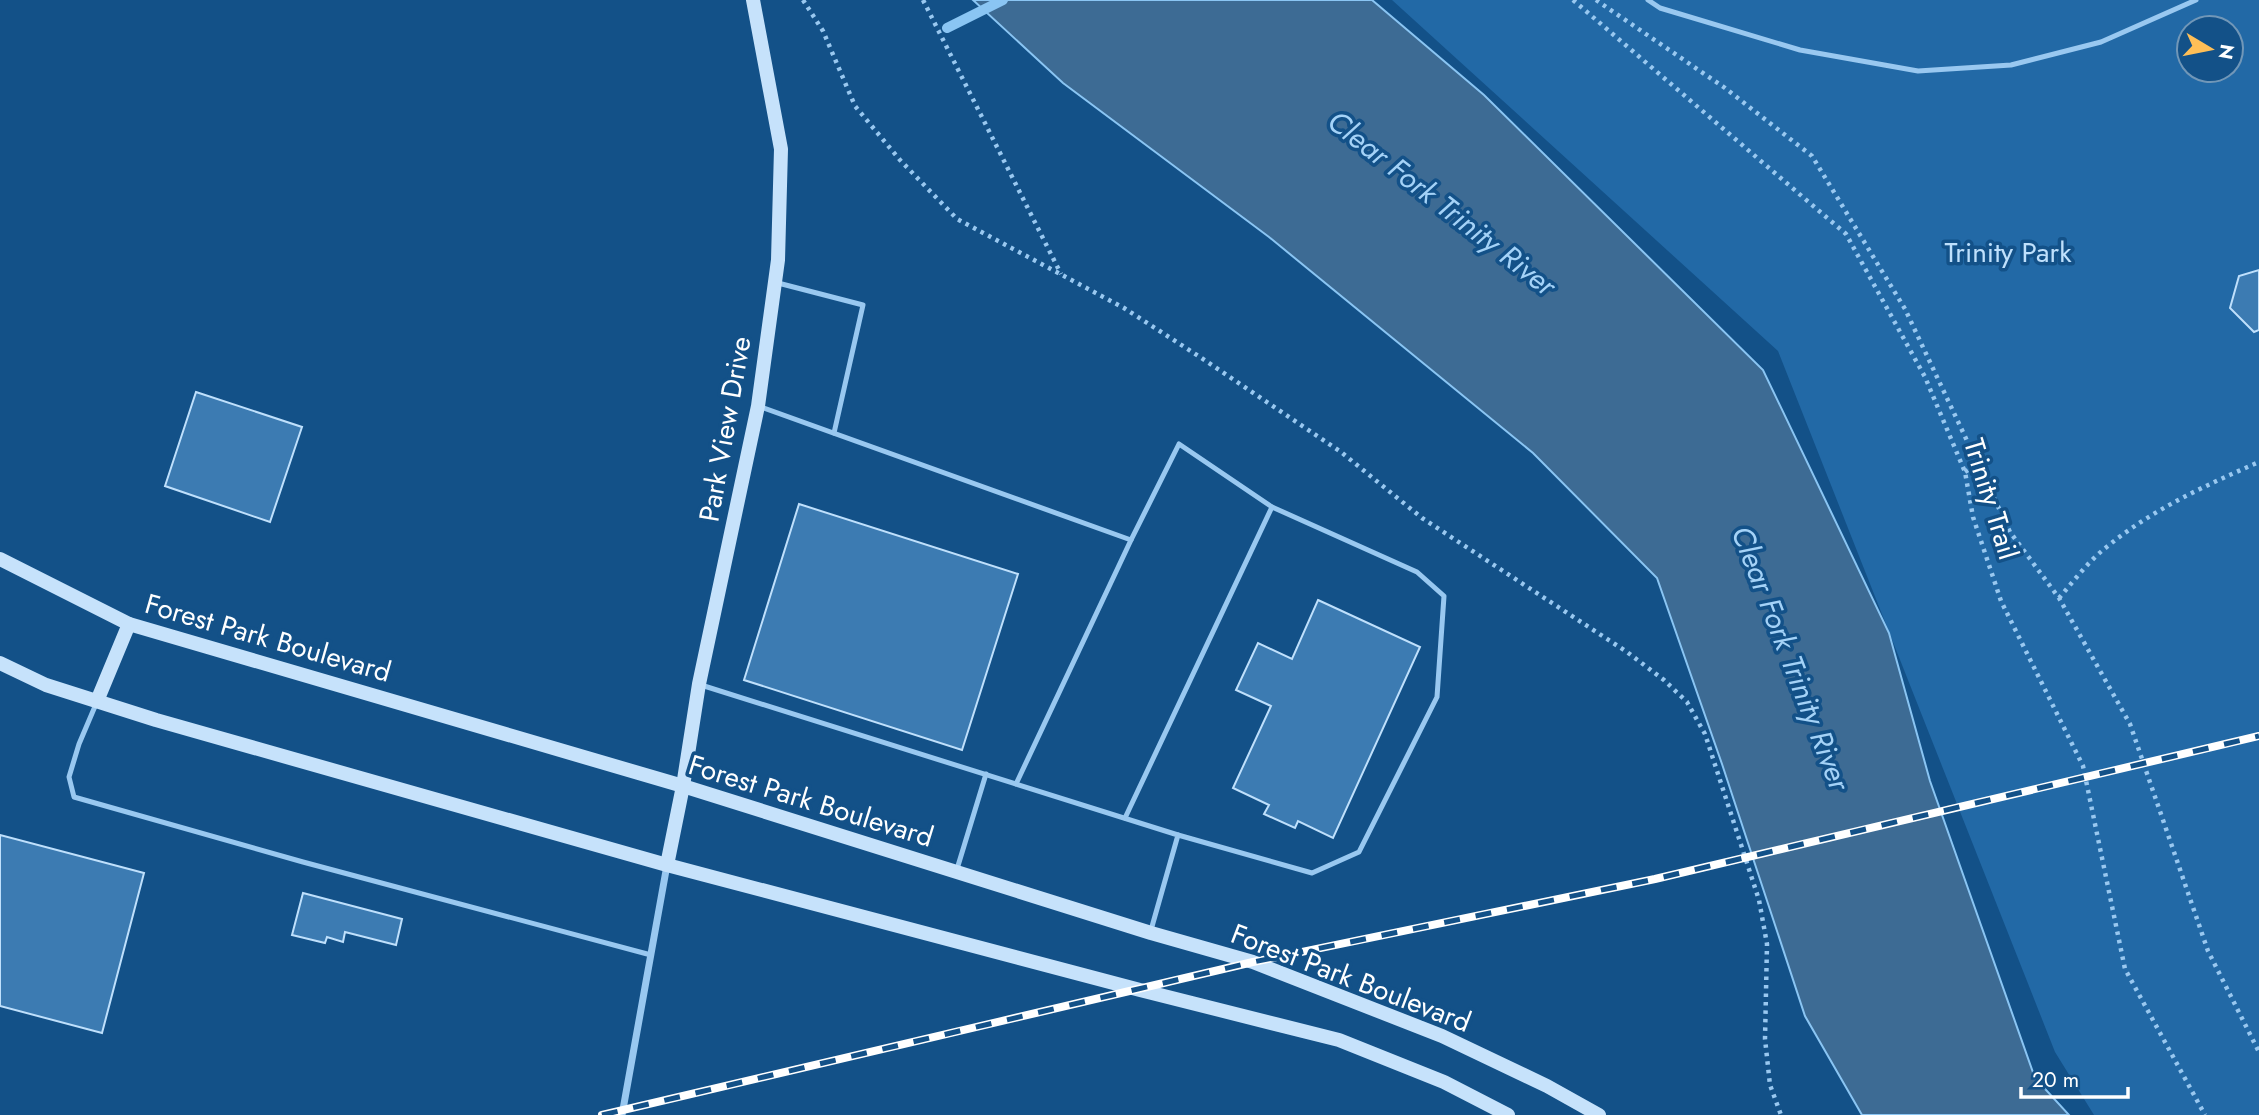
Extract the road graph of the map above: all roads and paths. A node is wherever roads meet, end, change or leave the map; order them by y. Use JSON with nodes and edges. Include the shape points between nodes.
{"nodes":[{"id":1,"x":753,"y":0,"type":"edge"},
{"id":2,"x":803,"y":0,"type":"edge"},
{"id":3,"x":923,"y":0,"type":"edge"},
{"id":4,"x":1573,"y":0,"type":"edge"},
{"id":5,"x":1596,"y":0,"type":"edge"},
{"id":6,"x":1648,"y":0,"type":"edge"},
{"id":7,"x":2196,"y":0,"type":"edge"},
{"id":8,"x":1857,"y":229,"type":"junction"},
{"id":9,"x":1846,"y":234,"type":"junction"},
{"id":10,"x":1061,"y":274,"type":"junction"},
{"id":11,"x":775,"y":282,"type":"junction"},
{"id":12,"x":758,"y":406,"type":"junction"},
{"id":13,"x":834,"y":433,"type":"junction"},
{"id":14,"x":2259,"y":462,"type":"edge"},
{"id":15,"x":1977,"y":464,"type":"junction"},
{"id":16,"x":1965,"y":472,"type":"junction"},
{"id":17,"x":1272,"y":507,"type":"junction"},
{"id":18,"x":1131,"y":540,"type":"junction"},
{"id":19,"x":0,"y":559,"type":"edge"},
{"id":20,"x":2059,"y":598,"type":"junction"},
{"id":21,"x":129,"y":624,"type":"junction"},
{"id":22,"x":0,"y":663,"type":"edge"},
{"id":23,"x":699,"y":684,"type":"junction"},
{"id":24,"x":97,"y":701,"type":"junction"},
{"id":25,"x":986,"y":774,"type":"junction"},
{"id":26,"x":1016,"y":784,"type":"junction"},
{"id":27,"x":683,"y":786,"type":"junction"},
{"id":28,"x":1125,"y":818,"type":"junction"},
{"id":29,"x":1178,"y":835,"type":"junction"},
{"id":30,"x":667,"y":865,"type":"junction"},
{"id":31,"x":957,"y":873,"type":"junction"},
{"id":32,"x":1151,"y":933,"type":"junction"},
{"id":33,"x":651,"y":955,"type":"junction"},
{"id":34,"x":2259,"y":1052,"type":"edge"},
{"id":35,"x":622,"y":1115,"type":"edge"},
{"id":36,"x":1508,"y":1115,"type":"edge"},
{"id":37,"x":1599,"y":1115,"type":"edge"},
{"id":38,"x":1781,"y":1115,"type":"edge"},
{"id":39,"x":2205,"y":1115,"type":"edge"}],
"edges":[{"from":1,"to":11,"type":"main road","name":"Park View Drive","via":[[781,149]]},
{"from":2,"to":10,"type":"path","via":[[823,32],[855,106],[900,160],[957,219]]},
{"from":3,"to":10,"type":"path"},
{"from":4,"to":9,"type":"path","name":"Trinity Trail"},
{"from":5,"to":8,"type":"path","via":[[1725,88],[1812,156]]},
{"from":6,"to":7,"type":"lane","via":[[1660,8],[1800,50],[1918,71],[2011,65],[2101,42]]},
{"from":8,"to":9,"type":"path"},
{"from":8,"to":15,"type":"path","via":[[1905,309]]},
{"from":9,"to":16,"type":"path","name":"Trinity Trail","via":[[1924,377]]},
{"from":10,"to":38,"type":"path","via":[[1124,308],[1341,452],[1422,518],[1628,652],[1687,702],[1705,734],[1759,900],[1767,944],[1765,1039],[1770,1085]]},
{"from":11,"to":12,"type":"main road","name":"Park View Drive"},
{"from":11,"to":13,"type":"lane","via":[[863,305]]},
{"from":12,"to":13,"type":"lane"},
{"from":12,"to":23,"type":"main road","name":"Park View Drive"},
{"from":13,"to":18,"type":"lane"},
{"from":14,"to":20,"type":"path","via":[[2142,520],[2101,551]]},
{"from":15,"to":16,"type":"path"},
{"from":15,"to":20,"type":"path","via":[[2010,532]]},
{"from":16,"to":39,"type":"path","name":"Trinity Trail","via":[[1973,517],[2001,601],[2083,766],[2125,969]]},
{"from":17,"to":18,"type":"lane","via":[[1179,444]]},
{"from":17,"to":28,"type":"lane"},
{"from":17,"to":29,"type":"lane","via":[[1417,572],[1444,596],[1437,697],[1359,852],[1312,873]]},
{"from":18,"to":26,"type":"lane"},
{"from":19,"to":21,"type":"main road","name":"Forest Park Boulevard"},
{"from":20,"to":34,"type":"path","via":[[2130,724],[2208,951]]},
{"from":21,"to":24,"type":"main road"},
{"from":21,"to":27,"type":"main road","name":"Forest Park Boulevard"},
{"from":22,"to":24,"type":"main road","via":[[46,685]]},
{"from":23,"to":25,"type":"lane"},
{"from":23,"to":27,"type":"main road","name":"Park View Drive"},
{"from":24,"to":30,"type":"main road"},
{"from":24,"to":33,"type":"lane","via":[[69,778],[74,797]]},
{"from":25,"to":26,"type":"lane"},
{"from":25,"to":31,"type":"lane"},
{"from":26,"to":28,"type":"lane"},
{"from":27,"to":30,"type":"main road","name":"Park View Drive"},
{"from":27,"to":31,"type":"main road","name":"Forest Park Boulevard"},
{"from":28,"to":29,"type":"lane"},
{"from":29,"to":32,"type":"lane"},
{"from":30,"to":33,"type":"street"},
{"from":30,"to":36,"type":"main road","via":[[1339,1040],[1444,1082]]},
{"from":31,"to":32,"type":"main road","name":"Forest Park Boulevard"},
{"from":32,"to":37,"type":"main road","name":"Forest Park Boulevard","via":[[1253,962],[1442,1036]]},
{"from":33,"to":35,"type":"street"}]}
